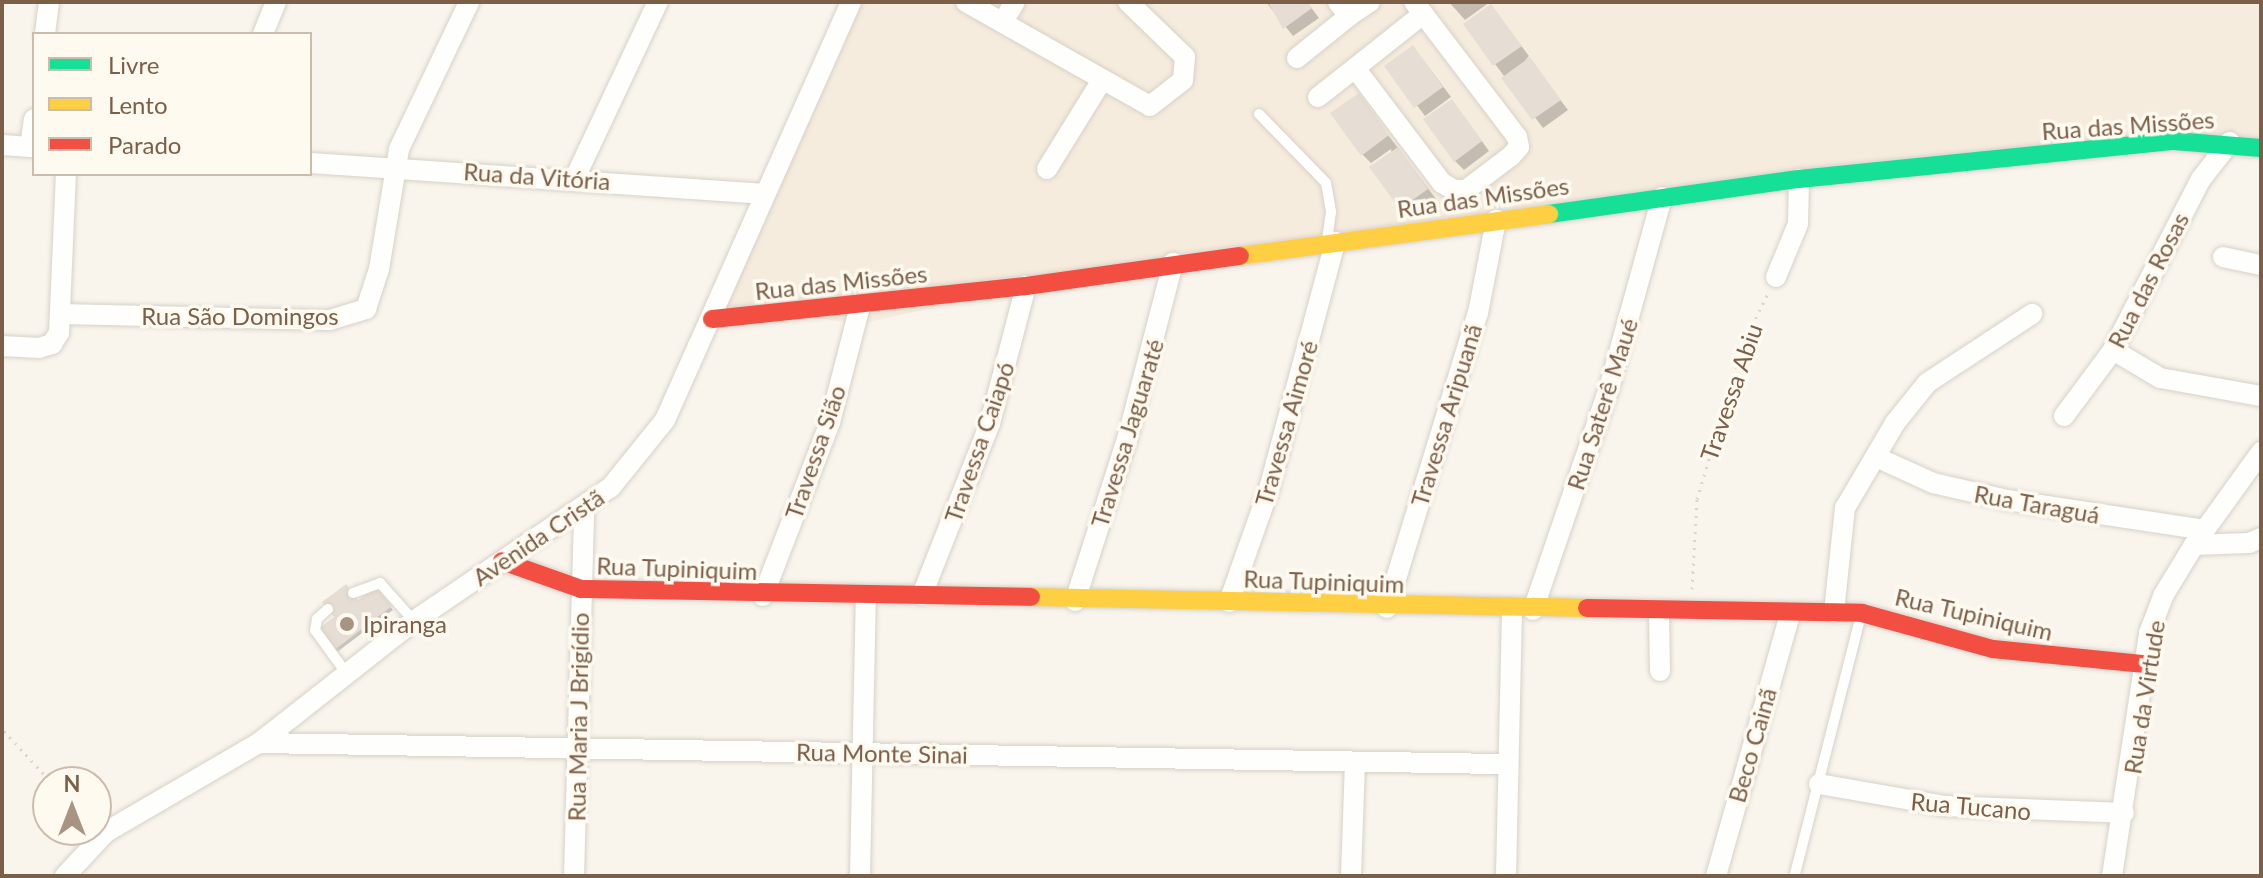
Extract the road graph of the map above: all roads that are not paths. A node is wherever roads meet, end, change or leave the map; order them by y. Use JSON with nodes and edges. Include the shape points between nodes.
{"nodes":[{"id":1,"x":49,"y":2,"type":"edge"},
{"id":2,"x":276,"y":2,"type":"edge"},
{"id":3,"x":469,"y":2,"type":"edge"},
{"id":4,"x":658,"y":2,"type":"edge"},
{"id":5,"x":851,"y":2,"type":"edge"},
{"id":6,"x":966,"y":2,"type":"edge"},
{"id":7,"x":1015,"y":2,"type":"edge"},
{"id":8,"x":1128,"y":2,"type":"edge"},
{"id":9,"x":1370,"y":2,"type":"edge"},
{"id":10,"x":1418,"y":8,"type":"edge"},
{"id":11,"x":1344,"y":9,"type":"edge"},
{"id":12,"x":1004,"y":20,"type":"junction"},
{"id":13,"x":45,"y":32,"type":"edge"},
{"id":14,"x":264,"y":32,"type":"edge"},
{"id":15,"x":1297,"y":58,"type":"dead end"},
{"id":16,"x":1355,"y":68,"type":"junction"},
{"id":17,"x":1102,"y":80,"type":"junction"},
{"id":18,"x":1318,"y":97,"type":"dead end"},
{"id":19,"x":1259,"y":114,"type":"dead end"},
{"id":20,"x":2230,"y":142,"type":"junction"},
{"id":21,"x":2,"y":145,"type":"edge"},
{"id":22,"x":32,"y":147,"type":"edge"},
{"id":23,"x":2261,"y":148,"type":"edge"},
{"id":24,"x":312,"y":163,"type":"edge"},
{"id":25,"x":395,"y":167,"type":"junction"},
{"id":26,"x":1047,"y":169,"type":"dead end"},
{"id":27,"x":66,"y":176,"type":"edge"},
{"id":28,"x":575,"y":178,"type":"junction"},
{"id":29,"x":1799,"y":179,"type":"junction"},
{"id":30,"x":763,"y":194,"type":"junction"},
{"id":31,"x":1662,"y":197,"type":"junction"},
{"id":32,"x":1496,"y":220,"type":"junction"},
{"id":33,"x":1331,"y":243,"type":"junction"},
{"id":34,"x":2223,"y":257,"type":"dead end"},
{"id":35,"x":1173,"y":263,"type":"junction"},
{"id":36,"x":2261,"y":265,"type":"edge"},
{"id":37,"x":1776,"y":277,"type":"road end"},
{"id":38,"x":1026,"y":286,"type":"junction"},
{"id":39,"x":860,"y":306,"type":"junction"},
{"id":40,"x":60,"y":314,"type":"junction"},
{"id":41,"x":2032,"y":314,"type":"dead end"},
{"id":42,"x":712,"y":319,"type":"junction"},
{"id":43,"x":2,"y":346,"type":"edge"},
{"id":44,"x":2113,"y":350,"type":"junction"},
{"id":45,"x":2261,"y":396,"type":"edge"},
{"id":46,"x":2064,"y":416,"type":"dead end"},
{"id":47,"x":2261,"y":452,"type":"edge"},
{"id":48,"x":1876,"y":457,"type":"junction"},
{"id":49,"x":584,"y":510,"type":"junction"},
{"id":50,"x":2199,"y":538,"type":"junction"},
{"id":51,"x":2261,"y":538,"type":"edge"},
{"id":52,"x":502,"y":561,"type":"junction"},
{"id":53,"x":581,"y":589,"type":"junction"},
{"id":54,"x":353,"y":593,"type":"dead end"},
{"id":55,"x":922,"y":595,"type":"junction"},
{"id":56,"x":763,"y":596,"type":"junction"},
{"id":57,"x":866,"y":597,"type":"junction"},
{"id":58,"x":1075,"y":601,"type":"junction"},
{"id":59,"x":1229,"y":602,"type":"junction"},
{"id":60,"x":1387,"y":608,"type":"junction"},
{"id":61,"x":328,"y":609,"type":"dead end"},
{"id":62,"x":1523,"y":609,"type":"junction"},
{"id":63,"x":1659,"y":612,"type":"junction"},
{"id":64,"x":1834,"y":612,"type":"junction"},
{"id":65,"x":1862,"y":613,"type":"junction"},
{"id":66,"x":1790,"y":614,"type":"junction"},
{"id":67,"x":414,"y":621,"type":"junction"},
{"id":68,"x":2144,"y":664,"type":"junction"},
{"id":69,"x":1660,"y":671,"type":"dead end"},
{"id":70,"x":347,"y":674,"type":"junction"},
{"id":71,"x":259,"y":743,"type":"junction"},
{"id":72,"x":580,"y":747,"type":"junction"},
{"id":73,"x":864,"y":752,"type":"junction"},
{"id":74,"x":1355,"y":762,"type":"junction"},
{"id":75,"x":1505,"y":764,"type":"junction"},
{"id":76,"x":1819,"y":784,"type":"junction"},
{"id":77,"x":2124,"y":813,"type":"junction"},
{"id":78,"x":1795,"y":874,"type":"dead end"},
{"id":79,"x":65,"y":876,"type":"edge"},
{"id":80,"x":574,"y":876,"type":"edge"},
{"id":81,"x":860,"y":876,"type":"edge"},
{"id":82,"x":1351,"y":876,"type":"edge"},
{"id":83,"x":1506,"y":876,"type":"edge"},
{"id":84,"x":1716,"y":876,"type":"edge"},
{"id":85,"x":2112,"y":876,"type":"edge"}],
"edges":[{"from":1,"to":13,"type":"street"},
{"from":2,"to":14,"type":"street"},
{"from":3,"to":25,"type":"street","name":"Rua São Domingos","via":[[409,121]]},
{"from":4,"to":28,"type":"street"},
{"from":5,"to":30,"type":"street","name":"Avenida Cristã"},
{"from":6,"to":12,"type":"street"},
{"from":7,"to":12,"type":"street"},
{"from":8,"to":17,"type":"street","via":[[1185,57],[1183,80],[1150,106]]},
{"from":9,"to":11,"type":"street"},
{"from":10,"to":16,"type":"street"},
{"from":10,"to":16,"type":"street","via":[[1517,137],[1519,147],[1511,156],[1466,190],[1454,190],[1442,183]]},
{"from":11,"to":15,"type":"street"},
{"from":12,"to":17,"type":"street"},
{"from":16,"to":18,"type":"street"},
{"from":17,"to":26,"type":"street"},
{"from":19,"to":33,"type":"lane","via":[[1326,183]]},
{"from":20,"to":23,"type":"street","name":"Rua das Missões"},
{"from":20,"to":29,"type":"street","name":"Rua das Missões","via":[[2174,141]]},
{"from":20,"to":44,"type":"street","name":"Rua das Rosas","via":[[2201,179]]},
{"from":21,"to":22,"type":"street"},
{"from":24,"to":25,"type":"street","name":"Rua da Vitória"},
{"from":25,"to":28,"type":"street","name":"Rua da Vitória"},
{"from":25,"to":40,"type":"street","name":"Rua São Domingos","via":[[372,295],[366,309],[354,317]]},
{"from":27,"to":40,"type":"street"},
{"from":28,"to":30,"type":"street","name":"Rua da Vitória"},
{"from":29,"to":31,"type":"street","name":"Rua das Missões"},
{"from":29,"to":37,"type":"street","via":[[1798,224]]},
{"from":30,"to":42,"type":"street","name":"Avenida Cristã"},
{"from":31,"to":32,"type":"street","name":"Rua das Missões"},
{"from":31,"to":62,"type":"street","name":"Rua Saterê Maué","via":[[1610,385]]},
{"from":32,"to":33,"type":"street","name":"Rua das Missões"},
{"from":32,"to":60,"type":"street","name":"Travessa Aripuanã","via":[[1478,313]]},
{"from":33,"to":35,"type":"street","name":"Rua das Missões"},
{"from":33,"to":59,"type":"street","name":"Travessa Aimoré","via":[[1269,489]]},
{"from":34,"to":36,"type":"street"},
{"from":35,"to":38,"type":"street","name":"Rua das Missões"},
{"from":35,"to":58,"type":"street","name":"Travessa Jaguaraté","via":[[1128,436]]},
{"from":38,"to":39,"type":"street","name":"Rua das Missões"},
{"from":38,"to":55,"type":"street","name":"Travessa Caiapó","via":[[990,423]]},
{"from":39,"to":42,"type":"street","name":"Rua das Missões"},
{"from":39,"to":56,"type":"street","name":"Travessa Sião","via":[[830,422]]},
{"from":40,"to":43,"type":"street","via":[[52,344]]},
{"from":41,"to":48,"type":"street","via":[[1927,383]]},
{"from":42,"to":49,"type":"street","name":"Avenida Cristã","via":[[665,420],[611,487]]},
{"from":44,"to":45,"type":"street","via":[[2160,378]]},
{"from":44,"to":46,"type":"street","name":"Rua das Rosas"},
{"from":47,"to":50,"type":"street","name":"Rua da Virtude"},
{"from":48,"to":50,"type":"street","name":"Rua Taraguá","via":[[1933,483]]},
{"from":48,"to":64,"type":"street","via":[[1845,508]]},
{"from":49,"to":52,"type":"street","name":"Avenida Cristã"},
{"from":49,"to":53,"type":"street","name":"Rua Maria J Brigídio"},
{"from":50,"to":51,"type":"street","name":"Rua Taraguá","via":[[2249,543]]},
{"from":50,"to":68,"type":"street","name":"Rua da Virtude","via":[[2163,596]]},
{"from":52,"to":53,"type":"street","name":"Rua Tupiniquim"},
{"from":52,"to":67,"type":"street","name":"Avenida Cristã"},
{"from":53,"to":56,"type":"street","name":"Rua Tupiniquim"},
{"from":53,"to":72,"type":"street","name":"Rua Maria J Brigídio"},
{"from":54,"to":67,"type":"lane","via":[[380,583]]},
{"from":55,"to":57,"type":"street","name":"Rua Tupiniquim"},
{"from":55,"to":58,"type":"street","name":"Rua Tupiniquim"},
{"from":56,"to":57,"type":"street","name":"Rua Tupiniquim"},
{"from":57,"to":73,"type":"street"},
{"from":58,"to":59,"type":"street","name":"Rua Tupiniquim"},
{"from":59,"to":60,"type":"street","name":"Rua Tupiniquim"},
{"from":60,"to":62,"type":"street","name":"Rua Tupiniquim"},
{"from":61,"to":70,"type":"lane","via":[[317,619],[315,630]]},
{"from":62,"to":63,"type":"street","name":"Rua Tupiniquim"},
{"from":62,"to":75,"type":"street","name":"Rua Saterê Maué"},
{"from":63,"to":66,"type":"street","name":"Rua Tupiniquim"},
{"from":63,"to":69,"type":"street"},
{"from":64,"to":65,"type":"street","name":"Rua Tupiniquim"},
{"from":64,"to":66,"type":"street","name":"Rua Tupiniquim"},
{"from":65,"to":68,"type":"street","name":"Rua Tupiniquim","via":[[1993,649]]},
{"from":65,"to":76,"type":"lane"},
{"from":66,"to":84,"type":"street","name":"Beco Cainã"},
{"from":67,"to":70,"type":"street","name":"Avenida Cristã"},
{"from":68,"to":77,"type":"street","name":"Rua da Virtude"},
{"from":70,"to":71,"type":"street","name":"Avenida Cristã"},
{"from":71,"to":72,"type":"street","name":"Rua Monte Sinai"},
{"from":71,"to":79,"type":"street","name":"Avenida Cristã","via":[[106,832]]},
{"from":72,"to":73,"type":"street","name":"Rua Monte Sinai"},
{"from":72,"to":80,"type":"street","name":"Rua Maria J Brigídio"},
{"from":73,"to":74,"type":"street","name":"Rua Monte Sinai"},
{"from":73,"to":81,"type":"street"},
{"from":74,"to":75,"type":"street","name":"Rua Monte Sinai"},
{"from":74,"to":82,"type":"street"},
{"from":75,"to":83,"type":"street","name":"Rua Saterê Maué"},
{"from":76,"to":77,"type":"street","name":"Rua Tucano","via":[[1945,806]]},
{"from":76,"to":78,"type":"lane"},
{"from":77,"to":85,"type":"street","name":"Rua da Virtude"}]}
